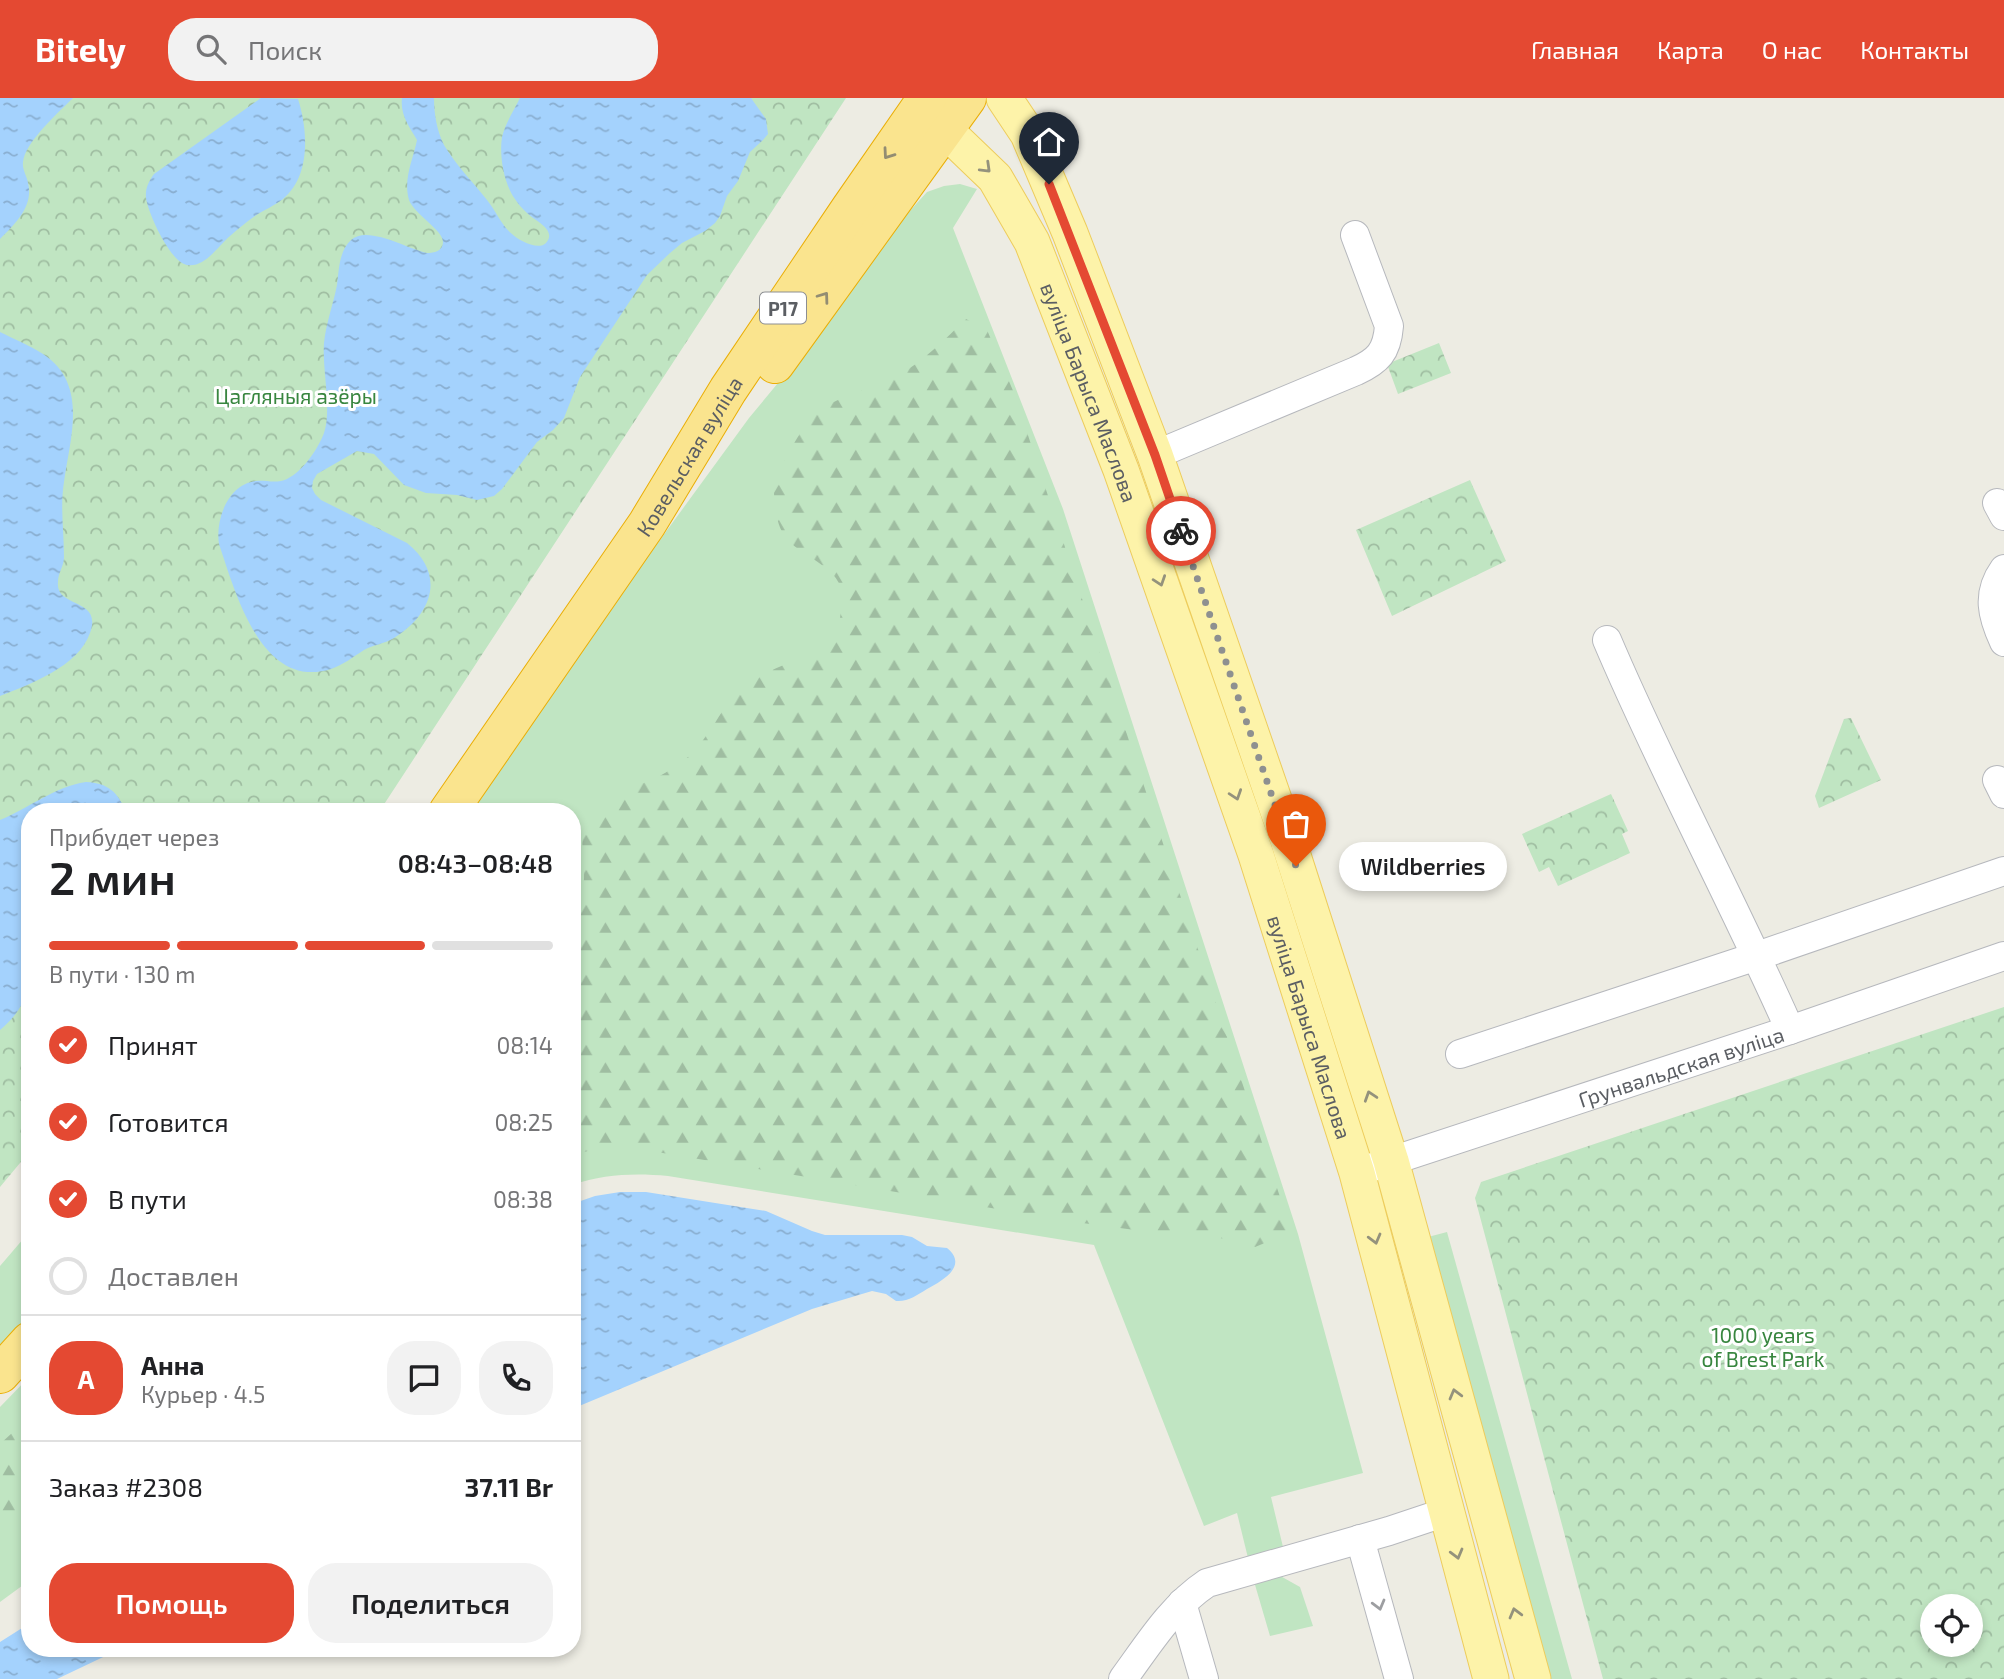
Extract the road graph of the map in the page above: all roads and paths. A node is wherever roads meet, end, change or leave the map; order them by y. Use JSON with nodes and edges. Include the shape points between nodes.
{"nodes":[{"id":1,"x":967,"y":98,"type":"edge"},
{"id":2,"x":1004,"y":98,"type":"edge"},
{"id":3,"x":933,"y":108,"type":"edge"},
{"id":4,"x":1355,"y":235,"type":"dead end"},
{"id":5,"x":1155,"y":455,"type":"junction"},
{"id":6,"x":2004,"y":569,"type":"edge"},
{"id":7,"x":1607,"y":640,"type":"dead end"},
{"id":8,"x":2004,"y":642,"type":"edge"},
{"id":9,"x":454,"y":803,"type":"edge"},
{"id":10,"x":2004,"y":871,"type":"edge"},
{"id":11,"x":1757,"y":956,"type":"junction"},
{"id":12,"x":2004,"y":956,"type":"edge"},
{"id":13,"x":1790,"y":1030,"type":"junction"},
{"id":14,"x":1460,"y":1054,"type":"dead end"},
{"id":15,"x":1391,"y":1161,"type":"junction"},
{"id":16,"x":1357,"y":1173,"type":"junction"},
{"id":17,"x":21,"y":1351,"type":"edge"},
{"id":18,"x":0,"y":1374,"type":"edge"},
{"id":19,"x":1446,"y":1512,"type":"junction"},
{"id":20,"x":1360,"y":1539,"type":"junction"},
{"id":21,"x":1181,"y":1603,"type":"junction"},
{"id":22,"x":1123,"y":1679,"type":"edge"},
{"id":23,"x":1203,"y":1679,"type":"edge"},
{"id":24,"x":1399,"y":1679,"type":"edge"},
{"id":25,"x":1491,"y":1679,"type":"edge"},
{"id":26,"x":1533,"y":1679,"type":"edge"}],
"edges":[{"from":1,"to":3,"type":"highway","number":"Р17"},
{"from":2,"to":5,"type":"main road","name":"вуліца Барыса Маслова","via":[[1028,134],[1070,233]]},
{"from":3,"to":9,"type":"highway","name":"Ковельская вуліца","number":"Р17","via":[[784,352],[647,524]]},
{"from":3,"to":16,"type":"main road","name":"вуліца Барыса Маслова","one_way":true,"via":[[995,178],[1032,242],[1121,470],[1256,855]]},
{"from":4,"to":5,"type":"street","via":[[1389,326],[1378,358],[1348,375]]},
{"from":15,"to":5,"type":"main road","name":"вуліца Барыса Маслова","one_way":true,"via":[[1288,840]]},
{"from":6,"to":8,"type":"street","via":[[1992,595]]},
{"from":7,"to":11,"type":"street"},
{"from":10,"to":11,"type":"street"},
{"from":11,"to":13,"type":"street"},
{"from":11,"to":14,"type":"street"},
{"from":12,"to":13,"type":"street","name":"Грунвальдская вуліца"},
{"from":13,"to":15,"type":"street","name":"Грунвальдская вуліца"},
{"from":15,"to":16,"type":"street","name":"Грунвальдская вуліца"},
{"from":26,"to":15,"type":"main road","name":"вуліца Барыса Маслова","one_way":true},
{"from":16,"to":19,"type":"main road","name":"вуліца Барыса Маслова","one_way":true},
{"from":17,"to":18,"type":"highway"},
{"from":19,"to":20,"type":"street"},
{"from":19,"to":25,"type":"main road","name":"вуліца Барыса Маслова","one_way":true},
{"from":20,"to":21,"type":"street","via":[[1207,1583]]},
{"from":20,"to":24,"type":"street","one_way":true},
{"from":21,"to":22,"type":"street"},
{"from":21,"to":23,"type":"street"}]}
